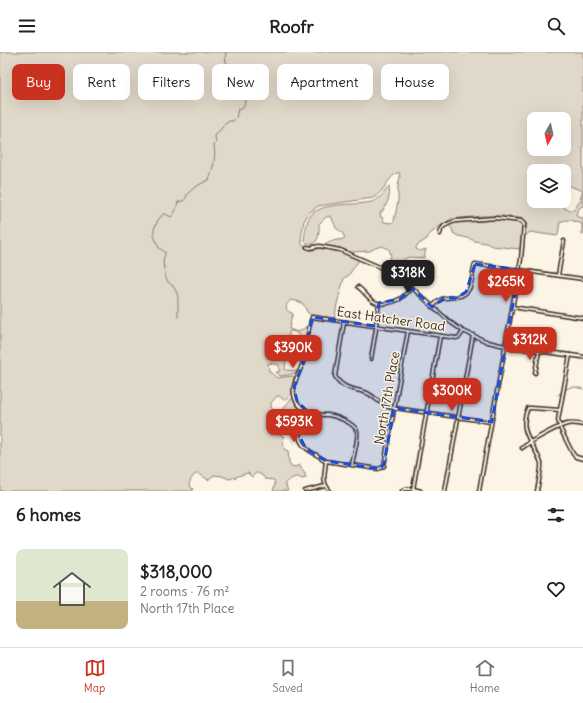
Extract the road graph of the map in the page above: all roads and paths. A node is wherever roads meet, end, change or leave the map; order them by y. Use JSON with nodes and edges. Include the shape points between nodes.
{"nodes":[{"id":1,"x":440,"y":234,"type":"dead end"},
{"id":2,"x":564,"y":241,"type":"dead end"},
{"id":3,"x":307,"y":247,"type":"dead end"},
{"id":4,"x":519,"y":270,"type":"junction"},
{"id":5,"x":558,"y":276,"type":"junction"},
{"id":6,"x":583,"y":279,"type":"edge"},
{"id":7,"x":358,"y":287,"type":"dead end"},
{"id":8,"x":412,"y":288,"type":"junction"},
{"id":9,"x":379,"y":304,"type":"junction"},
{"id":10,"x":432,"y":307,"type":"junction"},
{"id":11,"x":512,"y":307,"type":"junction"},
{"id":12,"x":583,"y":318,"type":"edge"},
{"id":13,"x":344,"y":322,"type":"junction"},
{"id":14,"x":376,"y":326,"type":"junction"},
{"id":15,"x":408,"y":331,"type":"junction"},
{"id":16,"x":463,"y":331,"type":"junction"},
{"id":17,"x":473,"y":335,"type":"junction"},
{"id":18,"x":440,"y":336,"type":"junction"},
{"id":19,"x":505,"y":346,"type":"junction"},
{"id":20,"x":539,"y":351,"type":"junction"},
{"id":21,"x":570,"y":355,"type":"junction"},
{"id":22,"x":583,"y":358,"type":"edge"},
{"id":23,"x":371,"y":359,"type":"dead end"},
{"id":24,"x":535,"y":372,"type":"dead end"},
{"id":25,"x":394,"y":408,"type":"junction"},
{"id":26,"x":560,"y":410,"type":"junction"},
{"id":27,"x":308,"y":412,"type":"junction"},
{"id":28,"x":426,"y":413,"type":"junction"},
{"id":29,"x":458,"y":418,"type":"junction"},
{"id":30,"x":492,"y":422,"type":"junction"},
{"id":31,"x":583,"y":425,"type":"edge"},
{"id":32,"x":560,"y":427,"type":"junction"},
{"id":33,"x":530,"y":442,"type":"junction"},
{"id":34,"x":522,"y":448,"type":"dead end"},
{"id":35,"x":583,"y":459,"type":"edge"},
{"id":36,"x":326,"y":461,"type":"junction"},
{"id":37,"x":352,"y":465,"type":"junction"},
{"id":38,"x":325,"y":486,"type":"junction"},
{"id":39,"x":413,"y":489,"type":"junction"},
{"id":40,"x":304,"y":491,"type":"edge"},
{"id":41,"x":330,"y":491,"type":"edge"},
{"id":42,"x":402,"y":491,"type":"edge"},
{"id":43,"x":420,"y":491,"type":"edge"},
{"id":44,"x":445,"y":491,"type":"edge"},
{"id":45,"x":479,"y":491,"type":"edge"},
{"id":46,"x":537,"y":491,"type":"edge"}],
"edges":[{"from":1,"to":4,"type":"street","via":[[444,226],[456,221],[495,218],[523,222]]},
{"from":2,"to":5,"type":"street"},
{"from":3,"to":8,"type":"street","via":[[319,246],[340,250],[391,272]]},
{"from":4,"to":5,"type":"street"},
{"from":4,"to":10,"type":"street","via":[[475,264],[466,292],[456,298],[444,298]]},
{"from":4,"to":11,"type":"street"},
{"from":5,"to":6,"type":"street"},
{"from":7,"to":9,"type":"street"},
{"from":8,"to":9,"type":"street","via":[[400,299]]},
{"from":8,"to":10,"type":"street"},
{"from":9,"to":14,"type":"street"},
{"from":10,"to":16,"type":"street"},
{"from":11,"to":12,"type":"street"},
{"from":11,"to":19,"type":"street"},
{"from":13,"to":14,"type":"street","name":"East Hatcher Road"},
{"from":13,"to":25,"type":"street","via":[[335,377],[344,386],[370,395],[384,406]]},
{"from":13,"to":27,"type":"street","name":"East Hatcher Road","via":[[312,317],[303,363],[294,387],[297,401]]},
{"from":14,"to":15,"type":"street","name":"East Hatcher Road"},
{"from":14,"to":23,"type":"street"},
{"from":15,"to":18,"type":"street","name":"East Hatcher Road"},
{"from":15,"to":25,"type":"street","name":"North 17th Place"},
{"from":16,"to":17,"type":"street"},
{"from":16,"to":18,"type":"street","name":"East Hatcher Road","via":[[458,338]]},
{"from":17,"to":19,"type":"street"},
{"from":17,"to":29,"type":"street"},
{"from":18,"to":28,"type":"street"},
{"from":19,"to":20,"type":"street"},
{"from":19,"to":30,"type":"street"},
{"from":20,"to":21,"type":"street"},
{"from":20,"to":24,"type":"street"},
{"from":21,"to":22,"type":"street"},
{"from":21,"to":26,"type":"street"},
{"from":25,"to":28,"type":"street"},
{"from":25,"to":37,"type":"street","name":"North 17th Place","via":[[383,468]]},
{"from":26,"to":32,"type":"street"},
{"from":26,"to":33,"type":"street","via":[[528,408],[524,426]]},
{"from":27,"to":36,"type":"street","via":[[300,428],[301,442],[306,449]]},
{"from":27,"to":37,"type":"street","via":[[333,416],[354,426],[357,434]]},
{"from":28,"to":29,"type":"street"},
{"from":28,"to":39,"type":"street"},
{"from":29,"to":30,"type":"street"},
{"from":29,"to":44,"type":"street"},
{"from":30,"to":45,"type":"street"},
{"from":31,"to":32,"type":"street","via":[[570,424]]},
{"from":32,"to":33,"type":"street"},
{"from":32,"to":35,"type":"street","via":[[574,456]]},
{"from":33,"to":34,"type":"street"},
{"from":33,"to":46,"type":"street","via":[[542,466]]},
{"from":36,"to":37,"type":"street"},
{"from":36,"to":38,"type":"street"},
{"from":38,"to":40,"type":"street"},
{"from":38,"to":41,"type":"street"},
{"from":39,"to":42,"type":"street"},
{"from":39,"to":43,"type":"street"}]}
